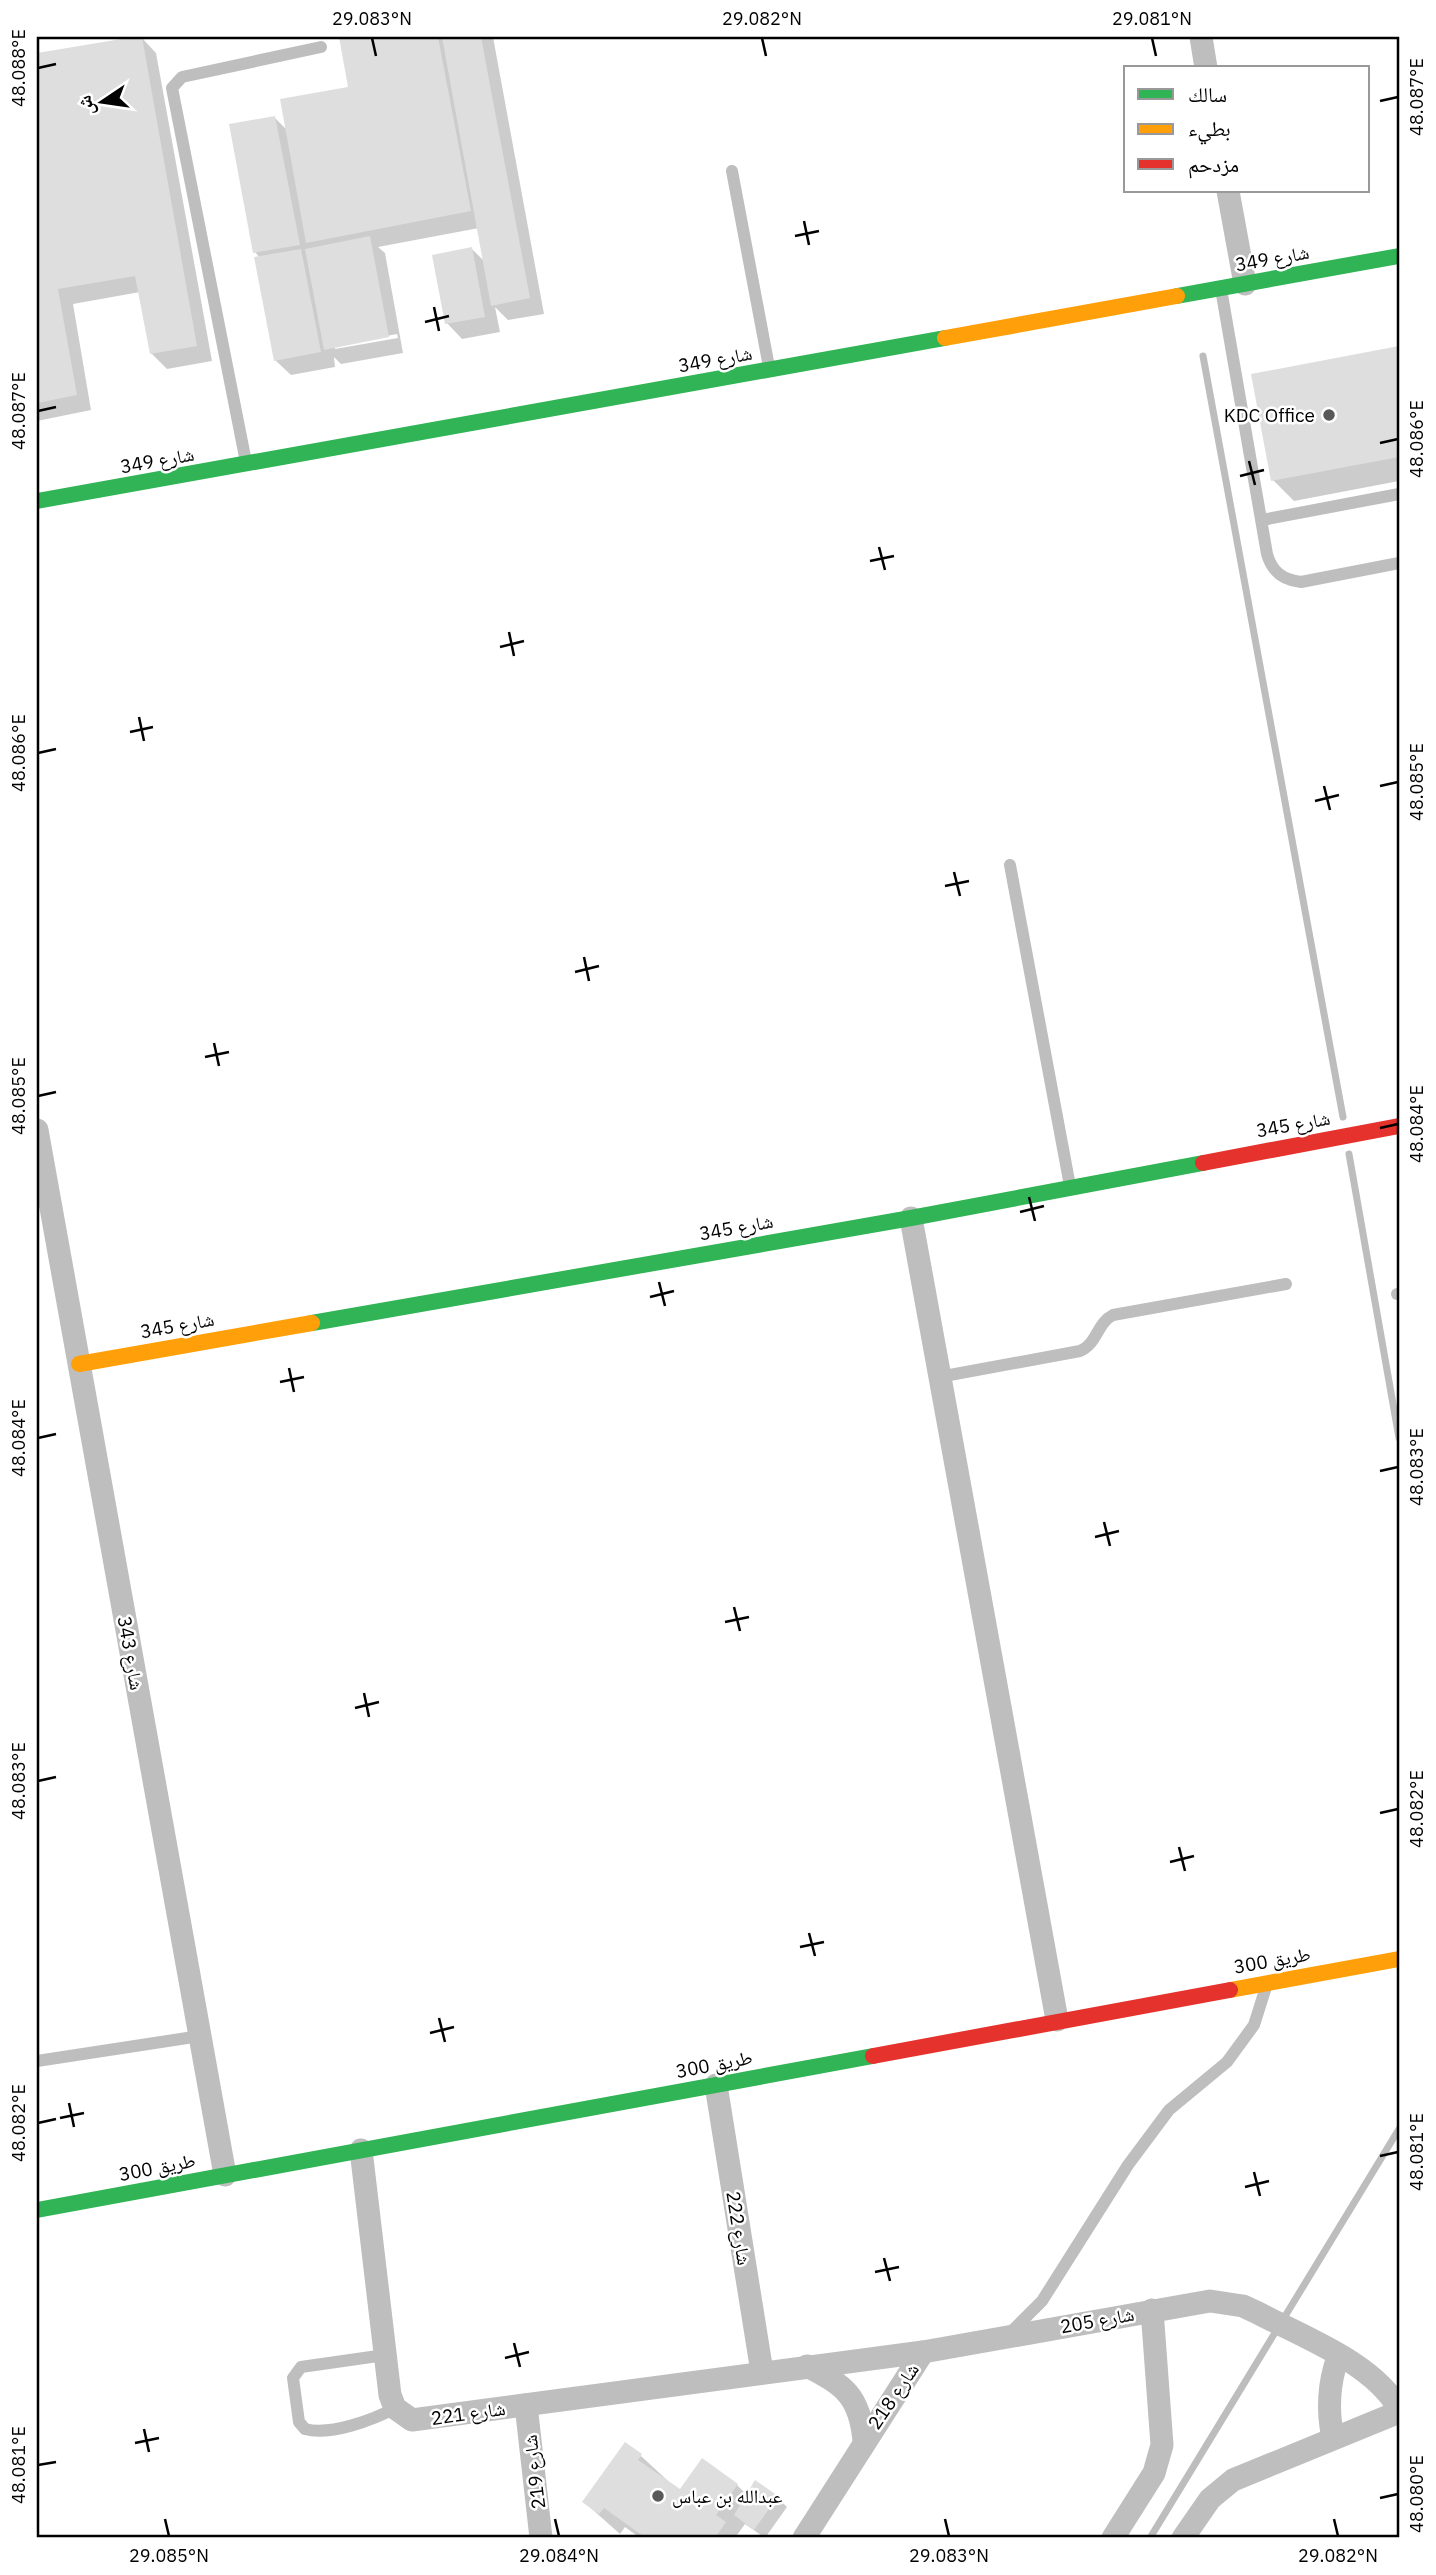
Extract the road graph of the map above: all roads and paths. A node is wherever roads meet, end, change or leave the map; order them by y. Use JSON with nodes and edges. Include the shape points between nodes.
{"nodes":[{"id":1,"x":1201,"y":37,"type":"edge"},
{"id":2,"x":321,"y":47,"type":"dead end"},
{"id":3,"x":1206,"y":66,"type":"edge"},
{"id":4,"x":732,"y":171,"type":"dead end"},
{"id":5,"x":1228,"y":192,"type":"edge"},
{"id":6,"x":1399,"y":256,"type":"edge"},
{"id":7,"x":1245,"y":284,"type":"junction"},
{"id":8,"x":1221,"y":289,"type":"junction"},
{"id":9,"x":769,"y":371,"type":"junction"},
{"id":10,"x":246,"y":466,"type":"junction"},
{"id":11,"x":1399,"y":494,"type":"edge"},
{"id":12,"x":37,"y":501,"type":"edge"},
{"id":13,"x":1262,"y":520,"type":"junction"},
{"id":14,"x":1399,"y":563,"type":"edge"},
{"id":15,"x":1010,"y":865,"type":"dead end"},
{"id":16,"x":1399,"y":1126,"type":"edge"},
{"id":17,"x":37,"y":1130,"type":"edge"},
{"id":18,"x":1070,"y":1186,"type":"junction"},
{"id":19,"x":911,"y":1217,"type":"junction"},
{"id":20,"x":45,"y":1220,"type":"edge"},
{"id":21,"x":1286,"y":1284,"type":"dead end"},
{"id":22,"x":79,"y":1364,"type":"junction"},
{"id":23,"x":939,"y":1377,"type":"junction"},
{"id":24,"x":1399,"y":1959,"type":"edge"},
{"id":25,"x":1267,"y":1982,"type":"junction"},
{"id":26,"x":1057,"y":2020,"type":"junction"},
{"id":27,"x":200,"y":2036,"type":"junction"},
{"id":28,"x":37,"y":2061,"type":"edge"},
{"id":29,"x":716,"y":2085,"type":"junction"},
{"id":30,"x":361,"y":2150,"type":"junction"},
{"id":31,"x":225,"y":2175,"type":"junction"},
{"id":32,"x":37,"y":2210,"type":"edge"},
{"id":33,"x":1152,"y":2311,"type":"junction"},
{"id":34,"x":1006,"y":2337,"type":"junction"},
{"id":35,"x":923,"y":2352,"type":"junction"},
{"id":36,"x":385,"y":2355,"type":"junction"},
{"id":37,"x":1338,"y":2357,"type":"junction"},
{"id":38,"x":807,"y":2366,"type":"junction"},
{"id":39,"x":762,"y":2372,"type":"junction"},
{"id":40,"x":526,"y":2405,"type":"junction"},
{"id":41,"x":395,"y":2409,"type":"junction"},
{"id":42,"x":1399,"y":2410,"type":"edge"},
{"id":43,"x":1333,"y":2438,"type":"junction"},
{"id":44,"x":864,"y":2441,"type":"junction"},
{"id":45,"x":541,"y":2538,"type":"edge"},
{"id":46,"x":804,"y":2538,"type":"edge"},
{"id":47,"x":1113,"y":2538,"type":"edge"},
{"id":48,"x":1183,"y":2538,"type":"edge"}],
"edges":[{"from":1,"to":3,"type":"street"},
{"from":2,"to":10,"type":"lane","via":[[181,77],[172,88]]},
{"from":4,"to":9,"type":"lane"},
{"from":5,"to":7,"type":"street"},
{"from":6,"to":7,"type":"street","name":"شارع 349"},
{"from":7,"to":8,"type":"street","name":"شارع 349"},
{"from":8,"to":9,"type":"street","name":"شارع 349"},
{"from":8,"to":13,"type":"lane"},
{"from":9,"to":10,"type":"street","name":"شارع 349"},
{"from":10,"to":12,"type":"street","name":"شارع 349"},
{"from":11,"to":13,"type":"lane"},
{"from":13,"to":14,"type":"lane","via":[[1269,562],[1285,579],[1301,582]]},
{"from":15,"to":18,"type":"lane"},
{"from":16,"to":18,"type":"street","name":"شارع 345"},
{"from":17,"to":20,"type":"street","name":"شارع 343"},
{"from":18,"to":19,"type":"street","name":"شارع 345"},
{"from":19,"to":22,"type":"street","name":"شارع 345"},
{"from":19,"to":23,"type":"street"},
{"from":20,"to":22,"type":"street","name":"شارع 343"},
{"from":21,"to":23,"type":"lane","via":[[1113,1315],[1080,1351]]},
{"from":22,"to":27,"type":"street","name":"شارع 343"},
{"from":23,"to":26,"type":"street"},
{"from":24,"to":25,"type":"street","name":"طريق 300"},
{"from":25,"to":26,"type":"street","name":"طريق 300"},
{"from":25,"to":34,"type":"lane","via":[[1254,2025],[1227,2062],[1169,2110],[1128,2165],[1042,2301]]},
{"from":26,"to":29,"type":"street","name":"طريق 300"},
{"from":27,"to":28,"type":"lane"},
{"from":27,"to":31,"type":"street","name":"شارع 343"},
{"from":29,"to":30,"type":"street","name":"طريق 300"},
{"from":29,"to":39,"type":"street","name":"شارع 222"},
{"from":30,"to":31,"type":"street","name":"طريق 300"},
{"from":30,"to":36,"type":"street"},
{"from":31,"to":32,"type":"street","name":"طريق 300"},
{"from":33,"to":34,"type":"street","name":"شارع 205"},
{"from":33,"to":37,"type":"street","name":"شارع 205","via":[[1210,2301],[1243,2306]]},
{"from":33,"to":47,"type":"street","via":[[1162,2445],[1154,2473]]},
{"from":34,"to":35,"type":"street","name":"شارع 205"},
{"from":35,"to":38,"type":"street","name":"شارع 205"},
{"from":35,"to":44,"type":"street","name":"شارع 218"},
{"from":36,"to":41,"type":"street"},
{"from":36,"to":41,"type":"lane","via":[[301,2367],[293,2378],[298,2417],[305,2429],[315,2431],[364,2423]]},
{"from":37,"to":42,"type":"street","name":"شارع 205","via":[[1377,2380]]},
{"from":37,"to":43,"type":"street","via":[[1328,2405]]},
{"from":38,"to":39,"type":"street","name":"شارع 205"},
{"from":38,"to":44,"type":"street","name":"شارع 218","via":[[838,2382],[849,2394],[857,2407]]},
{"from":39,"to":40,"type":"street","name":"شارع 221"},
{"from":40,"to":41,"type":"street","name":"شارع 221","via":[[419,2420]]},
{"from":40,"to":45,"type":"street","name":"شارع 219"},
{"from":42,"to":43,"type":"street"},
{"from":43,"to":48,"type":"street","via":[[1233,2480],[1210,2499]]},
{"from":44,"to":46,"type":"street","name":"شارع 218"}]}
